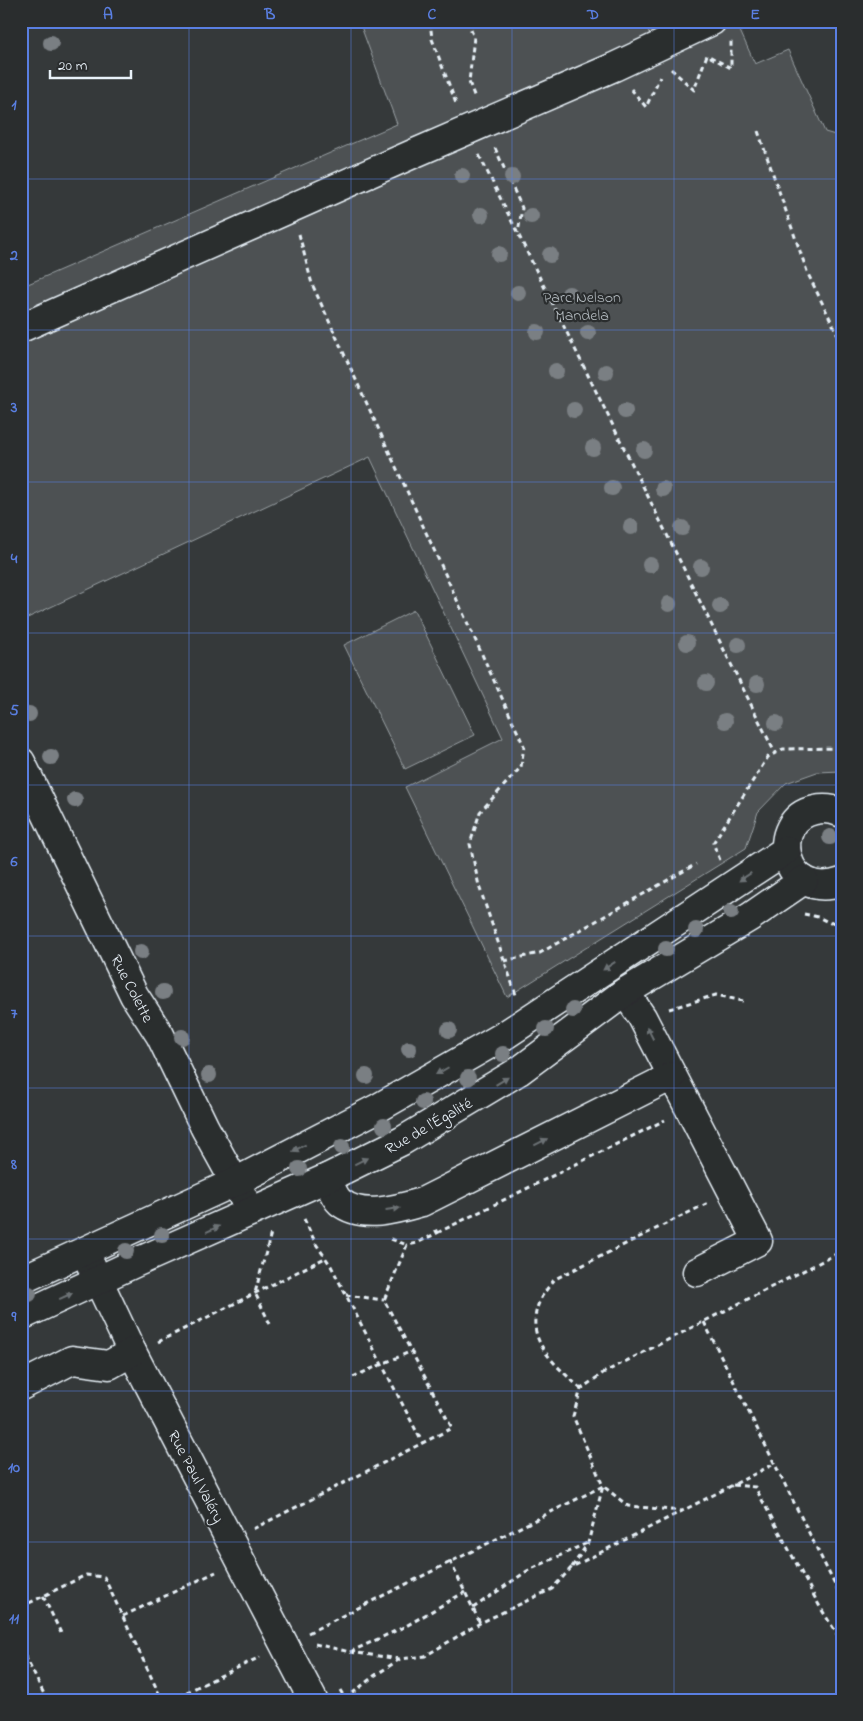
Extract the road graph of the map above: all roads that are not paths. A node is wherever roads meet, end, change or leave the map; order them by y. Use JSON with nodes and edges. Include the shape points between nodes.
{"nodes":[{"id":1,"x":722,"y":26,"type":"edge"},
{"id":2,"x":21,"y":328,"type":"edge"},
{"id":3,"x":21,"y":762,"type":"edge"},
{"id":4,"x":842,"y":813,"type":"edge"},
{"id":5,"x":786,"y":850,"type":"junction"},
{"id":6,"x":804,"y":880,"type":"junction"},
{"id":7,"x":842,"y":882,"type":"edge"},
{"id":8,"x":624,"y":992,"type":"junction"},
{"id":9,"x":672,"y":1076,"type":"junction"},
{"id":10,"x":327,"y":1178,"type":"junction"},
{"id":11,"x":235,"y":1182,"type":"junction"},
{"id":12,"x":256,"y":1210,"type":"junction"},
{"id":13,"x":84,"y":1251,"type":"junction"},
{"id":14,"x":697,"y":1272,"type":"dead end"},
{"id":15,"x":21,"y":1280,"type":"edge"},
{"id":16,"x":98,"y":1281,"type":"junction"},
{"id":17,"x":21,"y":1316,"type":"edge"},
{"id":18,"x":144,"y":1347,"type":"junction"},
{"id":19,"x":21,"y":1386,"type":"edge"},
{"id":20,"x":313,"y":1700,"type":"edge"}],
"edges":[{"from":1,"to":2,"type":"street","via":[[614,67],[467,130]]},
{"from":3,"to":11,"type":"street","name":"Rue Colette","via":[[134,995],[160,1035]]},
{"from":4,"to":5,"type":"street","via":[[825,808],[801,816],[787,837]]},
{"from":5,"to":6,"type":"street","via":[[788,862]]},
{"from":5,"to":11,"type":"street","one_way":true,"via":[[502,1036],[378,1108]]},
{"from":6,"to":7,"type":"street","via":[[823,886]]},
{"from":6,"to":8,"type":"street","name":"Rue de l'Égalité","via":[[750,917]]},
{"from":9,"to":8,"type":"street","one_way":true,"via":[[642,1017]]},
{"from":10,"to":8,"type":"street","name":"Rue de l'Égalité","one_way":true,"via":[[402,1141],[519,1071]]},
{"from":10,"to":9,"type":"street","one_way":true,"via":[[339,1201],[363,1213],[422,1202]]},
{"from":9,"to":14,"type":"street","via":[[758,1241]]},
{"from":10,"to":12,"type":"street","name":"Rue de l'Égalité"},
{"from":11,"to":12,"type":"street","name":"Rue Colette"},
{"from":11,"to":13,"type":"street"},
{"from":16,"to":12,"type":"street","name":"Rue de l'Égalité","one_way":true},
{"from":13,"to":15,"type":"street"},
{"from":13,"to":16,"type":"street","name":"Rue Paul Valéry"},
{"from":17,"to":16,"type":"street","name":"Rue de l'Égalité","one_way":true},
{"from":16,"to":18,"type":"street","name":"Rue Paul Valéry"},
{"from":18,"to":19,"type":"street","via":[[109,1365],[72,1360]]},
{"from":18,"to":20,"type":"street","name":"Rue Paul Valéry","via":[[297,1644]]}]}
